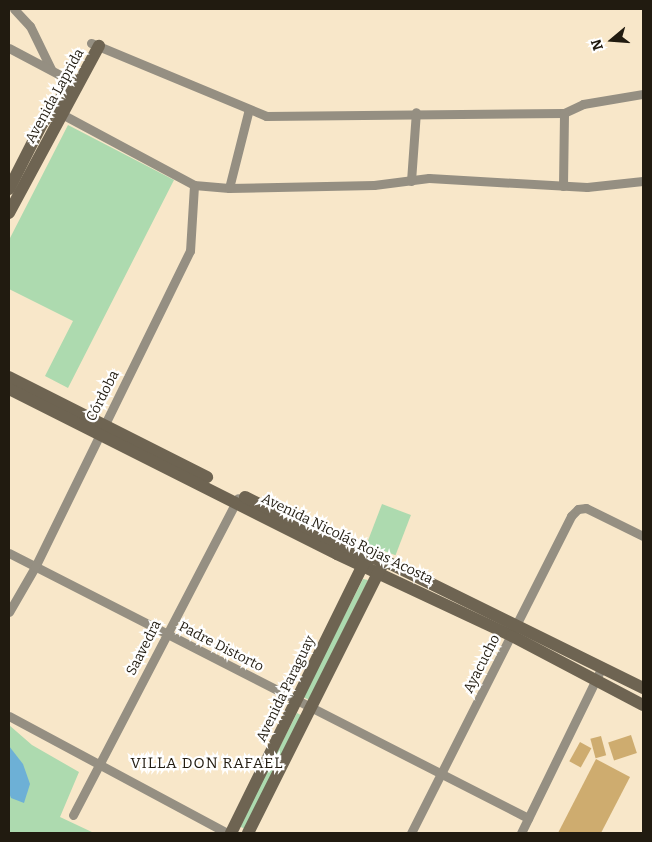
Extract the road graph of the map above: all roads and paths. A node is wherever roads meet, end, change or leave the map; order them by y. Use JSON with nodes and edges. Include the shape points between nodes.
{"nodes":[{"id":1,"x":14,"y":9,"type":"edge"},
{"id":2,"x":95,"y":45,"type":"joint"},
{"id":3,"x":9,"y":48,"type":"edge"},
{"id":4,"x":51,"y":69,"type":"junction"},
{"id":5,"x":76,"y":84,"type":"junction"},
{"id":6,"x":643,"y":94,"type":"edge"},
{"id":7,"x":249,"y":109,"type":"junction"},
{"id":8,"x":416,"y":112,"type":"junction"},
{"id":9,"x":59,"y":113,"type":"junction"},
{"id":10,"x":564,"y":113,"type":"junction"},
{"id":11,"x":411,"y":180,"type":"junction"},
{"id":12,"x":643,"y":182,"type":"edge"},
{"id":13,"x":194,"y":185,"type":"junction"},
{"id":14,"x":563,"y":186,"type":"junction"},
{"id":15,"x":229,"y":188,"type":"junction"},
{"id":16,"x":9,"y":189,"type":"edge"},
{"id":17,"x":9,"y":213,"type":"edge"},
{"id":18,"x":9,"y":376,"type":"edge"},
{"id":19,"x":9,"y":389,"type":"edge"},
{"id":20,"x":102,"y":429,"type":"junction"},
{"id":21,"x":238,"y":498,"type":"junction"},
{"id":22,"x":643,"y":536,"type":"edge"},
{"id":23,"x":9,"y":553,"type":"edge"},
{"id":24,"x":365,"y":562,"type":"junction"},
{"id":25,"x":382,"y":566,"type":"junction"},
{"id":26,"x":35,"y":567,"type":"junction"},
{"id":27,"x":9,"y":612,"type":"edge"},
{"id":28,"x":515,"y":631,"type":"junction"},
{"id":29,"x":166,"y":634,"type":"junction"},
{"id":30,"x":602,"y":667,"type":"junction"},
{"id":31,"x":595,"y":680,"type":"junction"},
{"id":32,"x":643,"y":688,"type":"edge"},
{"id":33,"x":298,"y":701,"type":"junction"},
{"id":34,"x":643,"y":705,"type":"edge"},
{"id":35,"x":310,"y":707,"type":"junction"},
{"id":36,"x":9,"y":716,"type":"edge"},
{"id":37,"x":99,"y":765,"type":"junction"},
{"id":38,"x":441,"y":774,"type":"junction"},
{"id":39,"x":73,"y":815,"type":"dead end"},
{"id":40,"x":528,"y":818,"type":"junction"},
{"id":41,"x":229,"y":833,"type":"edge"},
{"id":42,"x":248,"y":833,"type":"edge"},
{"id":43,"x":411,"y":833,"type":"edge"},
{"id":44,"x":521,"y":833,"type":"edge"}],
"edges":[{"from":1,"to":4,"type":"street","via":[[30,26]]},
{"from":2,"to":5,"type":"main road","name":"Avenida Laprida"},
{"from":2,"to":7,"type":"street"},
{"from":3,"to":4,"type":"street"},
{"from":4,"to":5,"type":"street"},
{"from":5,"to":9,"type":"main road","name":"Avenida Laprida"},
{"from":6,"to":10,"type":"street","via":[[583,104]]},
{"from":7,"to":8,"type":"street","via":[[266,116]]},
{"from":7,"to":15,"type":"street"},
{"from":8,"to":10,"type":"street"},
{"from":8,"to":11,"type":"street"},
{"from":9,"to":13,"type":"street"},
{"from":9,"to":16,"type":"main road","name":"Avenida Laprida","via":[[42,124]]},
{"from":9,"to":17,"type":"main road","name":"Avenida Laprida"},
{"from":10,"to":14,"type":"street"},
{"from":11,"to":14,"type":"street","via":[[429,178]]},
{"from":11,"to":15,"type":"street","via":[[374,185]]},
{"from":12,"to":14,"type":"street"},
{"from":13,"to":15,"type":"street"},
{"from":13,"to":20,"type":"street","name":"Córdoba","via":[[190,251]]},
{"from":18,"to":20,"type":"main road","name":"Avenida Nicolás Rojas Acosta"},
{"from":19,"to":20,"type":"main road","name":"Avenida Nicolás Rojas Acosta"},
{"from":20,"to":21,"type":"main road","name":"Avenida Nicolás Rojas Acosta"},
{"from":20,"to":26,"type":"street","name":"Córdoba"},
{"from":21,"to":24,"type":"main road","name":"Avenida Nicolás Rojas Acosta"},
{"from":21,"to":29,"type":"street","name":"Saavedra"},
{"from":22,"to":28,"type":"street","name":"Ayacucho","via":[[586,508],[578,509]]},
{"from":23,"to":26,"type":"street","name":"Padre Distorto"},
{"from":24,"to":25,"type":"main road","name":"Avenida Nicolás Rojas Acosta"},
{"from":24,"to":33,"type":"main road","name":"Avenida Paraguay"},
{"from":25,"to":28,"type":"main road","name":"Avenida Nicolás Rojas Acosta"},
{"from":25,"to":35,"type":"main road"},
{"from":26,"to":27,"type":"street","name":"Córdoba"},
{"from":26,"to":29,"type":"street","name":"Padre Distorto"},
{"from":28,"to":30,"type":"main road","name":"Avenida Nicolás Rojas Acosta"},
{"from":28,"to":31,"type":"main road","name":"Avenida Nicolás Rojas Acosta"},
{"from":28,"to":38,"type":"street","name":"Ayacucho"},
{"from":29,"to":33,"type":"street","name":"Padre Distorto"},
{"from":29,"to":37,"type":"street","name":"Saavedra"},
{"from":30,"to":31,"type":"street"},
{"from":30,"to":32,"type":"main road","name":"Avenida Nicolás Rojas Acosta"},
{"from":31,"to":34,"type":"main road","name":"Avenida Nicolás Rojas Acosta"},
{"from":31,"to":40,"type":"street"},
{"from":33,"to":35,"type":"street","name":"Padre Distorto"},
{"from":33,"to":41,"type":"main road","name":"Avenida Paraguay"},
{"from":35,"to":38,"type":"street","name":"Padre Distorto"},
{"from":35,"to":42,"type":"main road"},
{"from":36,"to":37,"type":"street"},
{"from":37,"to":39,"type":"street","name":"Saavedra"},
{"from":37,"to":41,"type":"street"},
{"from":38,"to":40,"type":"street","name":"Padre Distorto"},
{"from":38,"to":43,"type":"street","name":"Ayacucho"},
{"from":40,"to":44,"type":"street"}]}
